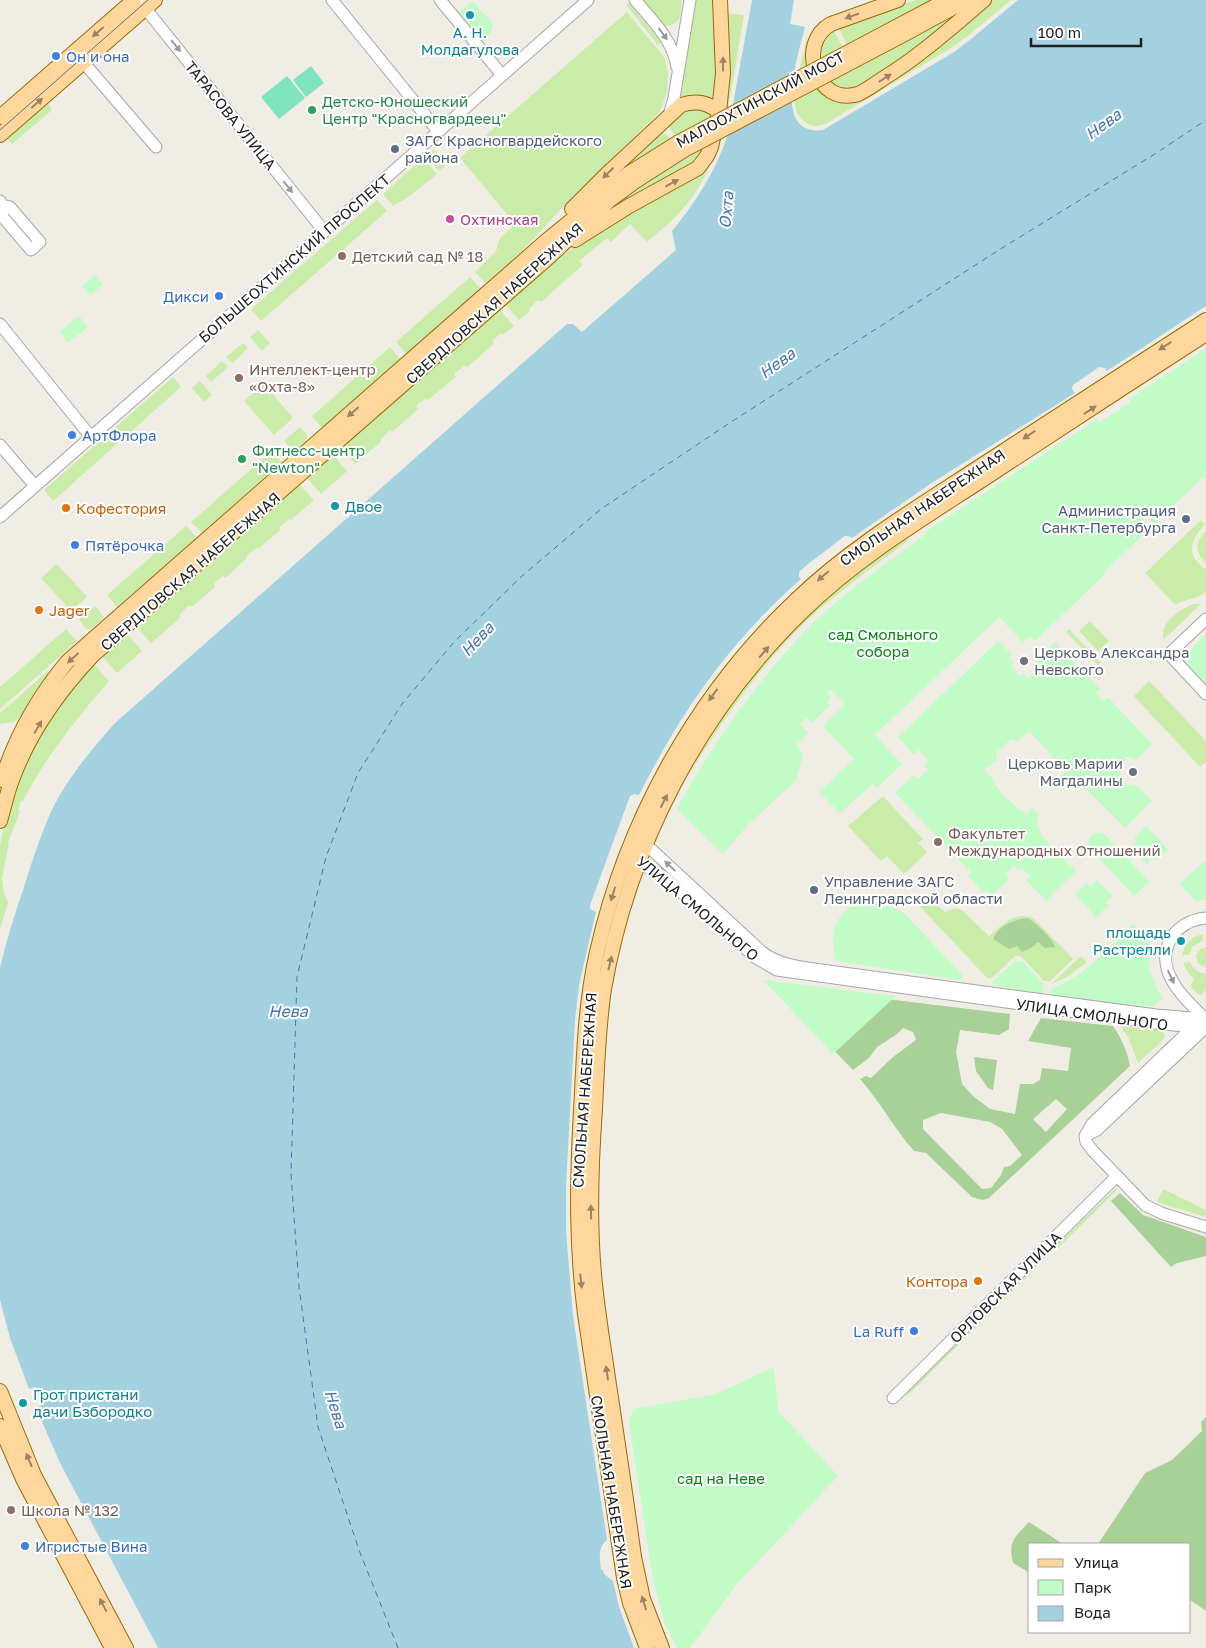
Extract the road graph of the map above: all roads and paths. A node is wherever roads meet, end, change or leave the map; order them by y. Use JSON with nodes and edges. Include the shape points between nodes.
{"nodes":[{"id":1,"x":332,"y":0,"type":"edge"},
{"id":2,"x":440,"y":0,"type":"edge"},
{"id":3,"x":588,"y":0,"type":"edge"},
{"id":4,"x":635,"y":0,"type":"edge"},
{"id":5,"x":690,"y":0,"type":"edge"},
{"id":6,"x":720,"y":0,"type":"edge"},
{"id":7,"x":898,"y":0,"type":"edge"},
{"id":8,"x":947,"y":0,"type":"edge"},
{"id":9,"x":967,"y":0,"type":"edge"},
{"id":10,"x":984,"y":0,"type":"edge"},
{"id":11,"x":143,"y":2,"type":"edge"},
{"id":12,"x":897,"y":33,"type":"junction"},
{"id":13,"x":79,"y":57,"type":"junction"},
{"id":14,"x":502,"y":75,"type":"junction"},
{"id":15,"x":678,"y":76,"type":"junction"},
{"id":16,"x":719,"y":112,"type":"junction"},
{"id":17,"x":669,"y":115,"type":"junction"},
{"id":18,"x":0,"y":117,"type":"edge"},
{"id":19,"x":438,"y":131,"type":"junction"},
{"id":20,"x":0,"y":135,"type":"edge"},
{"id":21,"x":156,"y":147,"type":"dead end"},
{"id":22,"x":631,"y":178,"type":"junction"},
{"id":23,"x":324,"y":231,"type":"junction"},
{"id":24,"x":545,"y":242,"type":"junction"},
{"id":25,"x":548,"y":257,"type":"junction"},
{"id":26,"x":1206,"y":320,"type":"edge"},
{"id":27,"x":0,"y":324,"type":"edge"},
{"id":28,"x":1206,"y":334,"type":"edge"},
{"id":29,"x":91,"y":437,"type":"junction"},
{"id":30,"x":0,"y":445,"type":"edge"},
{"id":31,"x":35,"y":486,"type":"junction"},
{"id":32,"x":0,"y":517,"type":"edge"},
{"id":33,"x":1206,"y":619,"type":"edge"},
{"id":34,"x":1206,"y":694,"type":"edge"},
{"id":35,"x":0,"y":787,"type":"edge"},
{"id":36,"x":0,"y":820,"type":"edge"},
{"id":37,"x":644,"y":846,"type":"junction"},
{"id":38,"x":629,"y":848,"type":"junction"},
{"id":39,"x":638,"y":862,"type":"junction"},
{"id":40,"x":1206,"y":918,"type":"edge"},
{"id":41,"x":1205,"y":1020,"type":"edge"},
{"id":42,"x":1193,"y":1027,"type":"junction"},
{"id":43,"x":1085,"y":1136,"type":"junction"},
{"id":44,"x":1116,"y":1176,"type":"junction"},
{"id":45,"x":1206,"y":1227,"type":"edge"},
{"id":46,"x":0,"y":1390,"type":"edge"},
{"id":47,"x":893,"y":1398,"type":"dead end"},
{"id":48,"x":0,"y":1426,"type":"edge"},
{"id":49,"x":112,"y":1648,"type":"edge"},
{"id":50,"x":126,"y":1648,"type":"edge"},
{"id":51,"x":647,"y":1648,"type":"edge"},
{"id":52,"x":662,"y":1648,"type":"edge"}],
"edges":[{"from":1,"to":19,"type":"street"},
{"from":2,"to":14,"type":"street"},
{"from":3,"to":14,"type":"street","name":"БОЛЬШЕОХТИНСКИЙ ПРОСПЕКТ"},
{"from":4,"to":15,"type":"street","one_way":true,"via":[[668,42],[676,60]]},
{"from":5,"to":15,"type":"street"},
{"from":16,"to":6,"type":"main road","one_way":true,"via":[[723,73]]},
{"from":7,"to":10,"type":"main road","one_way":true,"via":[[824,27],[819,33],[814,69],[831,91],[848,95],[868,89],[918,56]]},
{"from":8,"to":12,"type":"main road"},
{"from":9,"to":12,"type":"main road"},
{"from":11,"to":13,"type":"main road"},
{"from":11,"to":23,"type":"street","name":"ТАРАСОВА УЛИЦА","one_way":true},
{"from":12,"to":22,"type":"main road","name":"МАЛООХТИНСКИЙ МОСТ","bridge":true},
{"from":13,"to":18,"type":"main road"},
{"from":20,"to":13,"type":"main road","one_way":true},
{"from":13,"to":21,"type":"street"},
{"from":14,"to":19,"type":"street","name":"БОЛЬШЕОХТИНСКИЙ ПРОСПЕКТ"},
{"from":15,"to":17,"type":"street"},
{"from":16,"to":17,"type":"main road","via":[[697,102],[681,105]]},
{"from":25,"to":16,"type":"main road","one_way":true,"via":[[629,206],[698,168],[711,147]]},
{"from":17,"to":24,"type":"main road","one_way":true,"via":[[560,222]]},
{"from":19,"to":23,"type":"street","name":"БОЛЬШЕОХТИНСКИЙ ПРОСПЕКТ"},
{"from":22,"to":24,"type":"main road","name":"СВЕРДЛОВСКАЯ НАБЕРЕЖНАЯ"},
{"from":22,"to":25,"type":"main road","name":"СВЕРДЛОВСКАЯ НАБЕРЕЖНАЯ"},
{"from":23,"to":29,"type":"street","name":"БОЛЬШЕОХТИНСКИЙ ПРОСПЕКТ"},
{"from":24,"to":35,"type":"main road","name":"СВЕРДЛОВСКАЯ НАБЕРЕЖНАЯ","one_way":true,"via":[[68,662],[44,693],[26,726]]},
{"from":36,"to":25,"type":"main road","name":"СВЕРДЛОВСКАЯ НАБЕРЕЖНАЯ","one_way":true,"via":[[26,747],[58,696],[94,655]]},
{"from":26,"to":38,"type":"main road","name":"СМОЛЬНАЯ НАБЕРЕЖНАЯ","one_way":true,"via":[[888,527],[795,600],[742,658],[706,704],[655,790]]},
{"from":27,"to":29,"type":"street"},
{"from":37,"to":28,"type":"main road","name":"СМОЛЬНАЯ НАБЕРЕЖНАЯ","one_way":true,"via":[[691,752],[717,712],[752,666],[804,609],[867,556]]},
{"from":29,"to":31,"type":"street","name":"БОЛЬШЕОХТИНСКИЙ ПРОСПЕКТ"},
{"from":30,"to":31,"type":"street"},
{"from":31,"to":32,"type":"street","name":"БОЛЬШЕОХТИНСКИЙ ПРОСПЕКТ"},
{"from":33,"to":34,"type":"street","via":[[1169,654]]},
{"from":37,"to":38,"type":"street","name":"УЛИЦА СМОЛЬНОГО"},
{"from":37,"to":39,"type":"main road","name":"СМОЛЬНАЯ НАБЕРЕЖНАЯ"},
{"from":41,"to":37,"type":"street","name":"УЛИЦА СМОЛЬНОГО","one_way":true,"via":[[821,970],[782,962],[762,952],[660,856]]},
{"from":38,"to":39,"type":"street","name":"УЛИЦА СМОЛЬНОГО"},
{"from":38,"to":51,"type":"main road","name":"СМОЛЬНАЯ НАБЕРЕЖНАЯ","one_way":true,"via":[[606,915],[590,988],[577,1182],[577,1230],[584,1314],[624,1578]]},
{"from":39,"to":42,"type":"street","name":"УЛИЦА СМОЛЬНОГО","via":[[664,877],[756,958],[777,970]]},
{"from":52,"to":39,"type":"main road","name":"СМОЛЬНАЯ НАБЕРЕЖНАЯ","one_way":true,"via":[[638,1577],[598,1312],[590,1182],[599,1026],[610,960]]},
{"from":40,"to":41,"type":"street","one_way":true,"via":[[1191,920],[1176,931],[1170,938],[1166,959],[1167,970],[1178,991]]},
{"from":41,"to":42,"type":"street"},
{"from":41,"to":43,"type":"street","via":[[1097,1130]]},
{"from":42,"to":43,"type":"street","via":[[1092,1124]]},
{"from":43,"to":44,"type":"street","via":[[1089,1147]]},
{"from":44,"to":45,"type":"street","via":[[1152,1209]]},
{"from":44,"to":47,"type":"street","name":"ОРЛОВСКАЯ УЛИЦА"},
{"from":50,"to":46,"type":"main road","one_way":true,"via":[[34,1475]]},
{"from":48,"to":49,"type":"main road","via":[[23,1479]]}]}
